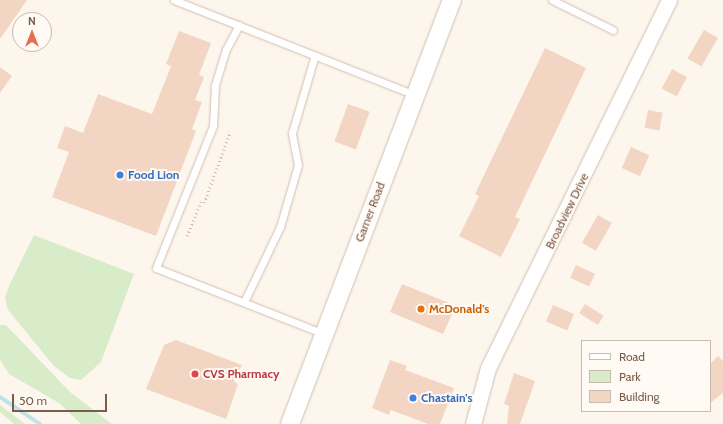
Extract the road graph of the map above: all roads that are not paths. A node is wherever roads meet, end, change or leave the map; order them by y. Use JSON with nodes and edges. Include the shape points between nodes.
{"nodes":[{"id":1,"x":174,"y":0,"type":"edge"},
{"id":2,"x":452,"y":0,"type":"edge"},
{"id":3,"x":552,"y":0,"type":"edge"},
{"id":4,"x":669,"y":0,"type":"edge"},
{"id":5,"x":239,"y":26,"type":"junction"},
{"id":6,"x":613,"y":30,"type":"dead end"},
{"id":7,"x":315,"y":55,"type":"junction"},
{"id":8,"x":415,"y":95,"type":"junction"},
{"id":9,"x":244,"y":302,"type":"junction"},
{"id":10,"x":324,"y":334,"type":"junction"},
{"id":11,"x":290,"y":424,"type":"edge"},
{"id":12,"x":473,"y":424,"type":"edge"}],
"edges":[{"from":1,"to":5,"type":"lane"},
{"from":2,"to":8,"type":"street","name":"Garner Road"},
{"from":3,"to":6,"type":"lane"},
{"from":4,"to":12,"type":"street","name":"Broadview Drive","via":[[488,368]]},
{"from":5,"to":7,"type":"lane"},
{"from":5,"to":9,"type":"lane","via":[[226,49],[215,86],[213,126],[156,268]]},
{"from":7,"to":8,"type":"lane"},
{"from":7,"to":9,"type":"lane","via":[[292,134],[298,165],[280,227]]},
{"from":8,"to":10,"type":"street","name":"Garner Road"},
{"from":9,"to":10,"type":"lane"},
{"from":10,"to":11,"type":"street","name":"Garner Road"}]}
